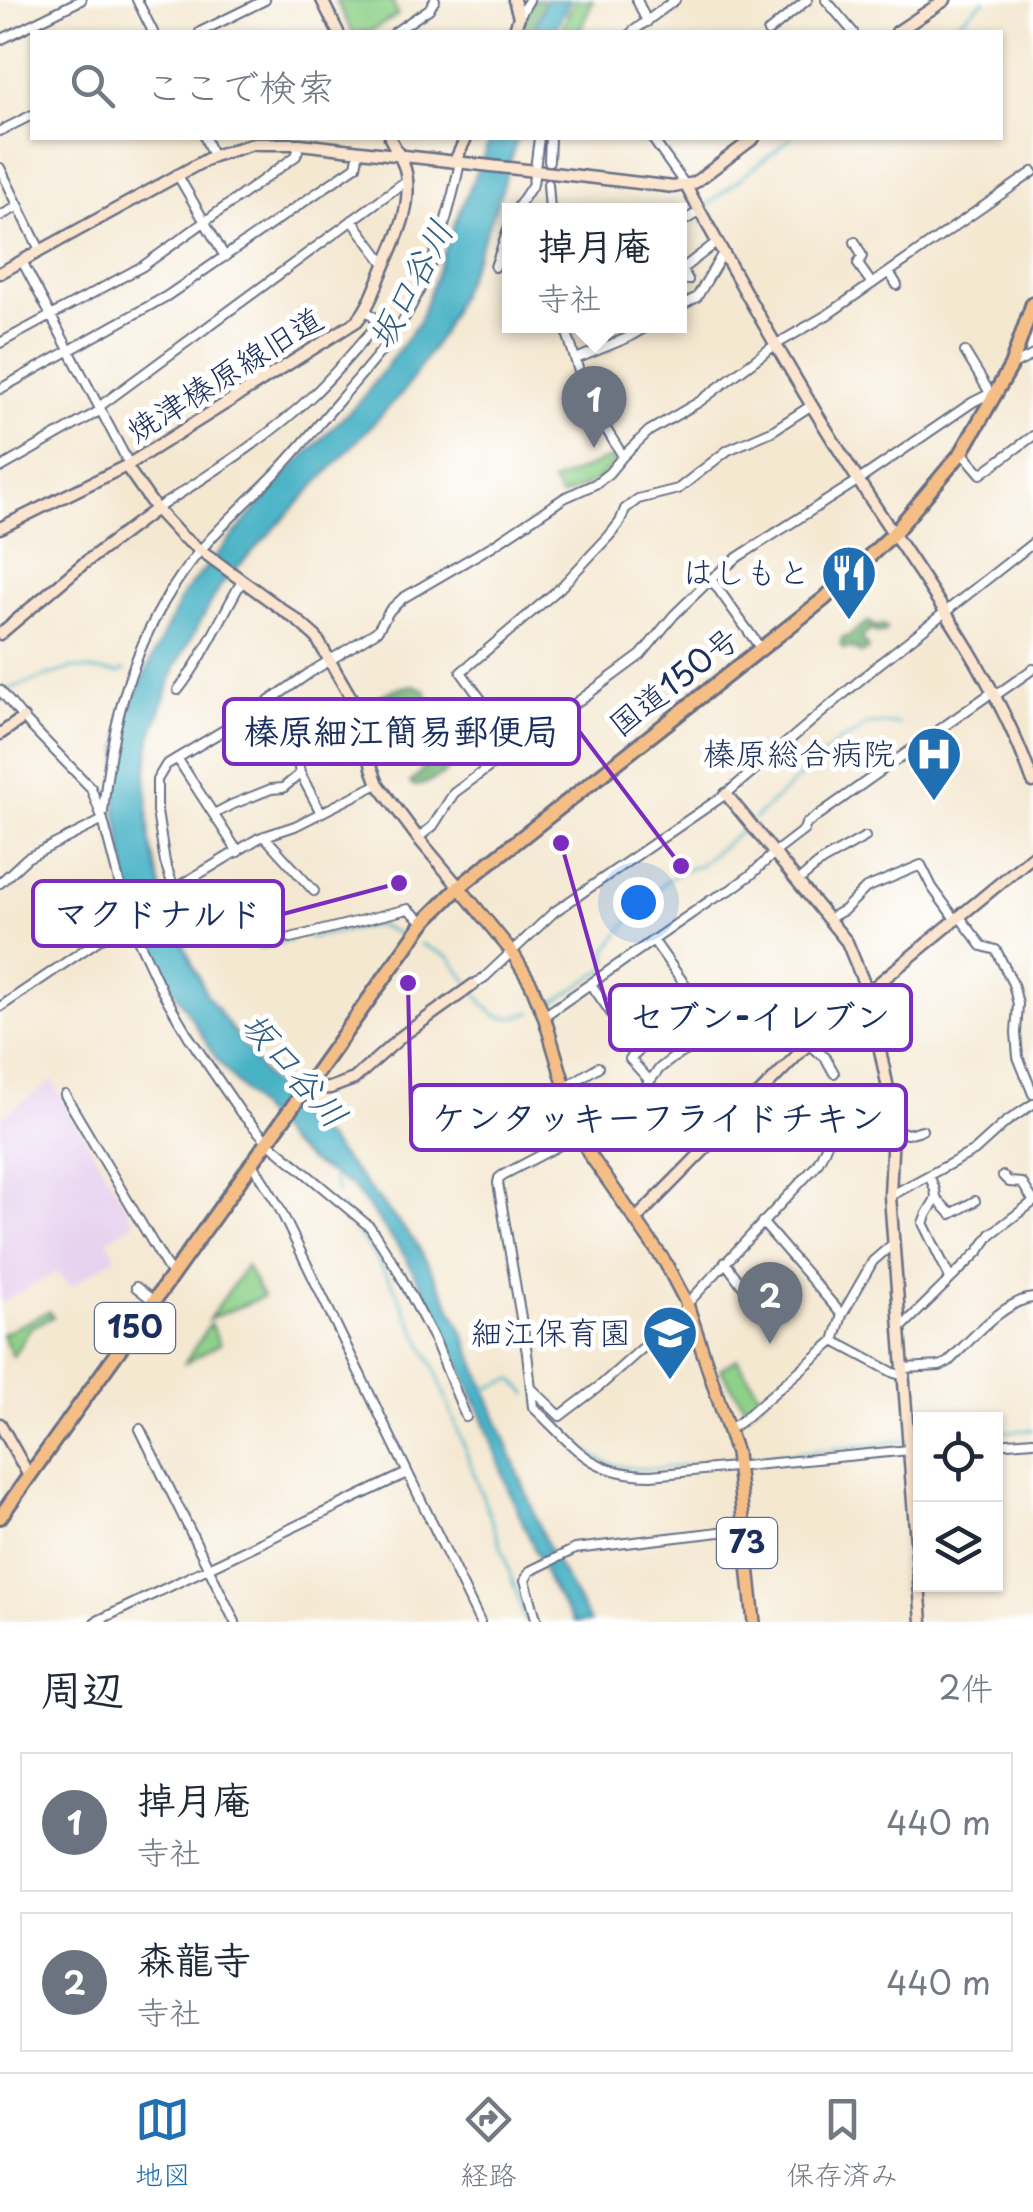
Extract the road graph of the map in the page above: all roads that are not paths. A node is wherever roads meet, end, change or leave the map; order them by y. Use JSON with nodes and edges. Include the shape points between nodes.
{"nodes":[{"id":1,"x":81,"y":0,"type":"edge"},
{"id":2,"x":137,"y":0,"type":"edge"},
{"id":3,"x":266,"y":0,"type":"edge"},
{"id":4,"x":322,"y":0,"type":"edge"},
{"id":5,"x":435,"y":0,"type":"edge"},
{"id":6,"x":514,"y":0,"type":"edge"},
{"id":7,"x":528,"y":0,"type":"edge"},
{"id":8,"x":637,"y":0,"type":"edge"},
{"id":9,"x":675,"y":0,"type":"edge"},
{"id":10,"x":808,"y":0,"type":"edge"},
{"id":11,"x":826,"y":0,"type":"edge"},
{"id":12,"x":946,"y":0,"type":"edge"},
{"id":13,"x":519,"y":17,"type":"junction"},
{"id":14,"x":647,"y":22,"type":"junction"},
{"id":15,"x":152,"y":30,"type":"edge"},
{"id":16,"x":204,"y":30,"type":"edge"},
{"id":17,"x":337,"y":30,"type":"edge"},
{"id":18,"x":399,"y":30,"type":"edge"},
{"id":19,"x":515,"y":30,"type":"edge"},
{"id":20,"x":635,"y":30,"type":"edge"},
{"id":21,"x":770,"y":30,"type":"edge"},
{"id":22,"x":851,"y":30,"type":"edge"},
{"id":23,"x":900,"y":30,"type":"edge"},
{"id":24,"x":0,"y":40,"type":"edge"},
{"id":25,"x":30,"y":116,"type":"edge"},
{"id":26,"x":0,"y":131,"type":"edge"},
{"id":27,"x":205,"y":140,"type":"edge"},
{"id":28,"x":391,"y":140,"type":"edge"},
{"id":29,"x":466,"y":140,"type":"edge"},
{"id":30,"x":539,"y":140,"type":"edge"},
{"id":31,"x":550,"y":140,"type":"edge"},
{"id":32,"x":653,"y":140,"type":"edge"},
{"id":33,"x":751,"y":140,"type":"edge"},
{"id":34,"x":253,"y":141,"type":"edge"},
{"id":35,"x":300,"y":144,"type":"junction"},
{"id":36,"x":359,"y":151,"type":"junction"},
{"id":37,"x":398,"y":155,"type":"junction"},
{"id":38,"x":214,"y":156,"type":"junction"},
{"id":39,"x":548,"y":161,"type":"dead end"},
{"id":40,"x":460,"y":162,"type":"junction"},
{"id":41,"x":0,"y":168,"type":"edge"},
{"id":42,"x":535,"y":171,"type":"junction"},
{"id":43,"x":1033,"y":172,"type":"edge"},
{"id":44,"x":176,"y":174,"type":"junction"},
{"id":45,"x":407,"y":180,"type":"junction"},
{"id":46,"x":548,"y":184,"type":"dead end"},
{"id":47,"x":686,"y":186,"type":"junction"},
{"id":48,"x":521,"y":203,"type":"edge"},
{"id":49,"x":549,"y":203,"type":"edge"},
{"id":50,"x":19,"y":206,"type":"junction"},
{"id":51,"x":700,"y":211,"type":"junction"},
{"id":52,"x":0,"y":216,"type":"edge"},
{"id":53,"x":687,"y":219,"type":"edge"},
{"id":54,"x":352,"y":220,"type":"junction"},
{"id":55,"x":203,"y":222,"type":"junction"},
{"id":56,"x":716,"y":242,"type":"junction"},
{"id":57,"x":855,"y":242,"type":"dead end"},
{"id":58,"x":502,"y":247,"type":"edge"},
{"id":59,"x":40,"y":250,"type":"junction"},
{"id":60,"x":723,"y":253,"type":"junction"},
{"id":61,"x":225,"y":257,"type":"junction"},
{"id":62,"x":22,"y":261,"type":"junction"},
{"id":63,"x":497,"y":262,"type":"dead end"},
{"id":64,"x":687,"y":262,"type":"edge"},
{"id":65,"x":902,"y":262,"type":"junction"},
{"id":66,"x":385,"y":264,"type":"junction"},
{"id":67,"x":890,"y":272,"type":"junction"},
{"id":68,"x":0,"y":273,"type":"edge"},
{"id":69,"x":909,"y":276,"type":"dead end"},
{"id":70,"x":872,"y":284,"type":"junction"},
{"id":71,"x":897,"y":286,"type":"dead end"},
{"id":72,"x":687,"y":303,"type":"edge"},
{"id":73,"x":1033,"y":303,"type":"edge"},
{"id":74,"x":366,"y":310,"type":"junction"},
{"id":75,"x":50,"y":316,"type":"junction"},
{"id":76,"x":567,"y":333,"type":"edge"},
{"id":77,"x":636,"y":333,"type":"edge"},
{"id":78,"x":0,"y":343,"type":"edge"},
{"id":79,"x":774,"y":345,"type":"junction"},
{"id":80,"x":67,"y":350,"type":"junction"},
{"id":81,"x":965,"y":352,"type":"dead end"},
{"id":82,"x":1033,"y":356,"type":"edge"},
{"id":83,"x":576,"y":359,"type":"junction"},
{"id":84,"x":1011,"y":366,"type":"junction"},
{"id":85,"x":0,"y":389,"type":"edge"},
{"id":86,"x":994,"y":392,"type":"junction"},
{"id":87,"x":812,"y":405,"type":"junction"},
{"id":88,"x":100,"y":408,"type":"junction"},
{"id":89,"x":1033,"y":436,"type":"edge"},
{"id":90,"x":962,"y":452,"type":"junction"},
{"id":91,"x":623,"y":456,"type":"junction"},
{"id":92,"x":128,"y":465,"type":"junction"},
{"id":93,"x":0,"y":468,"type":"edge"},
{"id":94,"x":859,"y":480,"type":"junction"},
{"id":95,"x":156,"y":509,"type":"junction"},
{"id":96,"x":0,"y":528,"type":"edge"},
{"id":97,"x":894,"y":534,"type":"junction"},
{"id":98,"x":1033,"y":543,"type":"edge"},
{"id":99,"x":200,"y":550,"type":"junction"},
{"id":100,"x":711,"y":579,"type":"junction"},
{"id":101,"x":240,"y":580,"type":"junction"},
{"id":102,"x":946,"y":612,"type":"junction"},
{"id":103,"x":0,"y":634,"type":"edge"},
{"id":104,"x":761,"y":648,"type":"junction"},
{"id":105,"x":329,"y":660,"type":"junction"},
{"id":106,"x":1033,"y":669,"type":"edge"},
{"id":107,"x":178,"y":690,"type":"dead end"},
{"id":108,"x":2,"y":693,"type":"edge"},
{"id":109,"x":995,"y":693,"type":"junction"},
{"id":110,"x":254,"y":712,"type":"junction"},
{"id":111,"x":361,"y":715,"type":"junction"},
{"id":112,"x":23,"y":718,"type":"junction"},
{"id":113,"x":0,"y":734,"type":"edge"},
{"id":114,"x":523,"y":740,"type":"junction"},
{"id":115,"x":296,"y":754,"type":"junction"},
{"id":116,"x":177,"y":758,"type":"junction"},
{"id":117,"x":300,"y":774,"type":"junction"},
{"id":118,"x":1033,"y":782,"type":"edge"},
{"id":119,"x":378,"y":784,"type":"junction"},
{"id":120,"x":726,"y":794,"type":"junction"},
{"id":121,"x":322,"y":812,"type":"junction"},
{"id":122,"x":214,"y":814,"type":"junction"},
{"id":123,"x":103,"y":820,"type":"junction"},
{"id":124,"x":264,"y":836,"type":"junction"},
{"id":125,"x":865,"y":837,"type":"dead end"},
{"id":126,"x":418,"y":838,"type":"junction"},
{"id":127,"x":238,"y":852,"type":"junction"},
{"id":128,"x":774,"y":853,"type":"junction"},
{"id":129,"x":1033,"y":856,"type":"edge"},
{"id":130,"x":797,"y":882,"type":"junction"},
{"id":131,"x":0,"y":883,"type":"edge"},
{"id":132,"x":458,"y":887,"type":"junction"},
{"id":133,"x":174,"y":889,"type":"junction"},
{"id":134,"x":314,"y":891,"type":"dead end"},
{"id":135,"x":957,"y":918,"type":"junction"},
{"id":136,"x":131,"y":919,"type":"junction"},
{"id":137,"x":828,"y":919,"type":"junction"},
{"id":138,"x":424,"y":922,"type":"junction"},
{"id":139,"x":291,"y":938,"type":"dead end"},
{"id":140,"x":653,"y":940,"type":"junction"},
{"id":141,"x":512,"y":952,"type":"junction"},
{"id":142,"x":591,"y":984,"type":"junction"},
{"id":143,"x":471,"y":986,"type":"joint"},
{"id":144,"x":864,"y":997,"type":"junction"},
{"id":145,"x":0,"y":1008,"type":"edge"},
{"id":146,"x":544,"y":1016,"type":"junction"},
{"id":147,"x":729,"y":1040,"type":"junction"},
{"id":148,"x":807,"y":1044,"type":"junction"},
{"id":149,"x":598,"y":1067,"type":"dead end"},
{"id":150,"x":834,"y":1073,"type":"dead end"},
{"id":151,"x":650,"y":1082,"type":"junction"},
{"id":152,"x":308,"y":1086,"type":"junction"},
{"id":153,"x":564,"y":1088,"type":"junction"},
{"id":154,"x":595,"y":1091,"type":"dead end"},
{"id":155,"x":888,"y":1093,"type":"junction"},
{"id":156,"x":1033,"y":1094,"type":"edge"},
{"id":157,"x":65,"y":1095,"type":"dead end"},
{"id":158,"x":636,"y":1100,"type":"junction"},
{"id":159,"x":1033,"y":1104,"type":"edge"},
{"id":160,"x":713,"y":1108,"type":"dead end"},
{"id":161,"x":672,"y":1109,"type":"dead end"},
{"id":162,"x":612,"y":1115,"type":"junction"},
{"id":163,"x":646,"y":1124,"type":"dead end"},
{"id":164,"x":724,"y":1128,"type":"junction"},
{"id":165,"x":893,"y":1129,"type":"junction"},
{"id":166,"x":922,"y":1130,"type":"dead end"},
{"id":167,"x":580,"y":1134,"type":"junction"},
{"id":168,"x":269,"y":1141,"type":"junction"},
{"id":169,"x":632,"y":1141,"type":"dead end"},
{"id":170,"x":253,"y":1164,"type":"junction"},
{"id":171,"x":929,"y":1176,"type":"junction"},
{"id":172,"x":1003,"y":1176,"type":"dead end"},
{"id":173,"x":890,"y":1196,"type":"junction"},
{"id":174,"x":937,"y":1199,"type":"junction"},
{"id":175,"x":975,"y":1201,"type":"dead end"},
{"id":176,"x":1033,"y":1201,"type":"edge"},
{"id":177,"x":636,"y":1219,"type":"junction"},
{"id":178,"x":762,"y":1222,"type":"junction"},
{"id":179,"x":895,"y":1242,"type":"junction"},
{"id":180,"x":725,"y":1262,"type":"junction"},
{"id":181,"x":173,"y":1277,"type":"junction"},
{"id":182,"x":950,"y":1278,"type":"junction"},
{"id":183,"x":136,"y":1287,"type":"dead end"},
{"id":184,"x":1033,"y":1298,"type":"edge"},
{"id":185,"x":155,"y":1302,"type":"junction"},
{"id":186,"x":686,"y":1304,"type":"junction"},
{"id":187,"x":763,"y":1314,"type":"dead end"},
{"id":188,"x":842,"y":1314,"type":"junction"},
{"id":189,"x":902,"y":1326,"type":"junction"},
{"id":190,"x":834,"y":1341,"type":"junction"},
{"id":191,"x":905,"y":1372,"type":"junction"},
{"id":192,"x":531,"y":1390,"type":"junction"},
{"id":193,"x":466,"y":1417,"type":"dead end"},
{"id":194,"x":0,"y":1424,"type":"edge"},
{"id":195,"x":140,"y":1429,"type":"dead end"},
{"id":196,"x":729,"y":1429,"type":"junction"},
{"id":197,"x":1033,"y":1441,"type":"edge"},
{"id":198,"x":1003,"y":1443,"type":"edge"},
{"id":199,"x":912,"y":1445,"type":"edge"},
{"id":200,"x":737,"y":1460,"type":"junction"},
{"id":201,"x":408,"y":1473,"type":"junction"},
{"id":202,"x":28,"y":1474,"type":"junction"},
{"id":203,"x":0,"y":1517,"type":"edge"},
{"id":204,"x":745,"y":1528,"type":"junction"},
{"id":205,"x":208,"y":1567,"type":"junction"},
{"id":206,"x":94,"y":1622,"type":"edge"},
{"id":207,"x":235,"y":1622,"type":"edge"},
{"id":208,"x":480,"y":1622,"type":"edge"},
{"id":209,"x":537,"y":1622,"type":"edge"},
{"id":210,"x":754,"y":1622,"type":"edge"},
{"id":211,"x":922,"y":1622,"type":"edge"}],
"edges":[{"from":1,"to":24,"type":"street"},
{"from":2,"to":15,"type":"street"},
{"from":3,"to":16,"type":"street"},
{"from":4,"to":17,"type":"street"},
{"from":5,"to":18,"type":"street"},
{"from":6,"to":13,"type":"street"},
{"from":7,"to":13,"type":"street"},
{"from":8,"to":14,"type":"street"},
{"from":9,"to":14,"type":"street"},
{"from":10,"to":21,"type":"street"},
{"from":11,"to":22,"type":"street"},
{"from":12,"to":23,"type":"street"},
{"from":13,"to":19,"type":"street"},
{"from":14,"to":20,"type":"street"},
{"from":25,"to":26,"type":"street"},
{"from":27,"to":38,"type":"street"},
{"from":28,"to":37,"type":"street","name":"焼津榛原線旧道"},
{"from":29,"to":40,"type":"street"},
{"from":30,"to":42,"type":"street"},
{"from":31,"to":39,"type":"street"},
{"from":32,"to":47,"type":"street"},
{"from":33,"to":47,"type":"street"},
{"from":34,"to":35,"type":"street"},
{"from":34,"to":38,"type":"street"},
{"from":35,"to":36,"type":"street"},
{"from":35,"to":55,"type":"street","via":[[296,156]]},
{"from":36,"to":37,"type":"street"},
{"from":36,"to":61,"type":"street","via":[[356,166]]},
{"from":37,"to":40,"type":"street"},
{"from":37,"to":45,"type":"street","name":"焼津榛原線旧道"},
{"from":38,"to":44,"type":"street"},
{"from":40,"to":42,"type":"street"},
{"from":40,"to":99,"type":"street","via":[[433,258],[410,310],[295,452]]},
{"from":41,"to":50,"type":"street"},
{"from":42,"to":47,"type":"street"},
{"from":42,"to":48,"type":"street"},
{"from":43,"to":65,"type":"street"},
{"from":44,"to":55,"type":"street"},
{"from":44,"to":59,"type":"street"},
{"from":45,"to":54,"type":"street"},
{"from":45,"to":66,"type":"street","name":"焼津榛原線旧道","via":[[404,218]]},
{"from":46,"to":49,"type":"street"},
{"from":47,"to":51,"type":"street"},
{"from":50,"to":52,"type":"street"},
{"from":50,"to":59,"type":"street"},
{"from":51,"to":53,"type":"street"},
{"from":51,"to":56,"type":"street"},
{"from":54,"to":66,"type":"street"},
{"from":54,"to":88,"type":"street"},
{"from":55,"to":61,"type":"street"},
{"from":55,"to":75,"type":"street","via":[[143,266]]},
{"from":56,"to":60,"type":"street"},
{"from":56,"to":64,"type":"street"},
{"from":57,"to":70,"type":"street","via":[[862,256],[858,264]]},
{"from":58,"to":63,"type":"street"},
{"from":59,"to":62,"type":"street"},
{"from":60,"to":72,"type":"street"},
{"from":60,"to":79,"type":"street"},
{"from":61,"to":80,"type":"street"},
{"from":62,"to":68,"type":"street"},
{"from":62,"to":75,"type":"street"},
{"from":65,"to":67,"type":"street"},
{"from":65,"to":69,"type":"street"},
{"from":66,"to":74,"type":"street","name":"焼津榛原線旧道"},
{"from":67,"to":70,"type":"street"},
{"from":67,"to":71,"type":"street"},
{"from":70,"to":79,"type":"street"},
{"from":73,"to":84,"type":"highway","name":"国道150号","number":"150"},
{"from":74,"to":92,"type":"street","name":"焼津榛原線旧道","via":[[350,327]]},
{"from":74,"to":95,"type":"street","via":[[377,325],[315,393]]},
{"from":75,"to":78,"type":"street"},
{"from":75,"to":80,"type":"street"},
{"from":76,"to":83,"type":"street"},
{"from":77,"to":83,"type":"street"},
{"from":79,"to":87,"type":"street"},
{"from":79,"to":91,"type":"street"},
{"from":80,"to":85,"type":"street"},
{"from":80,"to":88,"type":"street"},
{"from":81,"to":86,"type":"street"},
{"from":82,"to":84,"type":"street"},
{"from":83,"to":91,"type":"street"},
{"from":84,"to":86,"type":"highway","name":"国道150号","number":"150"},
{"from":86,"to":90,"type":"highway","name":"国道150号","number":"150"},
{"from":86,"to":94,"type":"street"},
{"from":87,"to":94,"type":"street"},
{"from":87,"to":114,"type":"street","via":[[728,450],[678,489],[638,499],[560,588],[461,672]]},
{"from":88,"to":92,"type":"street"},
{"from":88,"to":93,"type":"street"},
{"from":89,"to":90,"type":"street","via":[[981,474]]},
{"from":90,"to":97,"type":"highway","name":"国道150号","number":"150"},
{"from":91,"to":105,"type":"street","via":[[596,484],[403,598],[377,632]]},
{"from":92,"to":95,"type":"street"},
{"from":92,"to":96,"type":"street","name":"焼津榛原線旧道"},
{"from":94,"to":97,"type":"street"},
{"from":94,"to":100,"type":"street"},
{"from":95,"to":99,"type":"street"},
{"from":95,"to":103,"type":"street"},
{"from":97,"to":102,"type":"street"},
{"from":97,"to":104,"type":"highway","name":"国道150号","number":"150"},
{"from":98,"to":102,"type":"street"},
{"from":99,"to":101,"type":"street"},
{"from":99,"to":123,"type":"street","via":[[136,658],[110,747]]},
{"from":100,"to":104,"type":"street"},
{"from":100,"to":114,"type":"street","via":[[640,656]]},
{"from":101,"to":105,"type":"street","via":[[309,629]]},
{"from":101,"to":107,"type":"street"},
{"from":102,"to":109,"type":"street"},
{"from":102,"to":120,"type":"street"},
{"from":104,"to":132,"type":"highway","name":"国道150号","number":"150"},
{"from":105,"to":110,"type":"street"},
{"from":105,"to":111,"type":"street"},
{"from":106,"to":109,"type":"street"},
{"from":108,"to":112,"type":"street"},
{"from":109,"to":118,"type":"street"},
{"from":109,"to":128,"type":"street"},
{"from":110,"to":115,"type":"street"},
{"from":110,"to":116,"type":"street"},
{"from":111,"to":115,"type":"street"},
{"from":111,"to":119,"type":"street"},
{"from":112,"to":113,"type":"street"},
{"from":112,"to":123,"type":"street","via":[[91,788]]},
{"from":114,"to":126,"type":"street","via":[[454,793]]},
{"from":115,"to":117,"type":"street"},
{"from":116,"to":122,"type":"street"},
{"from":116,"to":133,"type":"street","via":[[157,780],[160,835]]},
{"from":117,"to":121,"type":"street"},
{"from":117,"to":122,"type":"street","via":[[283,788]]},
{"from":119,"to":121,"type":"street"},
{"from":119,"to":126,"type":"street"},
{"from":120,"to":128,"type":"street"},
{"from":120,"to":141,"type":"street","via":[[554,912]]},
{"from":121,"to":124,"type":"street"},
{"from":122,"to":127,"type":"street"},
{"from":123,"to":131,"type":"street","via":[[27,858]]},
{"from":123,"to":136,"type":"street"},
{"from":124,"to":127,"type":"street"},
{"from":124,"to":134,"type":"street"},
{"from":125,"to":130,"type":"street"},
{"from":126,"to":132,"type":"street"},
{"from":127,"to":133,"type":"street"},
{"from":128,"to":130,"type":"street"},
{"from":128,"to":140,"type":"street"},
{"from":129,"to":135,"type":"street"},
{"from":130,"to":137,"type":"street"},
{"from":132,"to":138,"type":"highway","name":"国道150号","number":"150"},
{"from":132,"to":141,"type":"main road","number":"73"},
{"from":133,"to":136,"type":"street"},
{"from":135,"to":137,"type":"street","via":[[921,865],[866,888]]},
{"from":135,"to":144,"type":"street"},
{"from":135,"to":156,"type":"street","via":[[982,946],[996,950],[1013,984],[1018,1057]]},
{"from":136,"to":145,"type":"street"},
{"from":136,"to":168,"type":"street","via":[[189,1036],[241,1113]]},
{"from":137,"to":144,"type":"street","via":[[846,942]]},
{"from":138,"to":139,"type":"street","via":[[408,908]]},
{"from":138,"to":152,"type":"highway","name":"国道150号","number":"150"},
{"from":140,"to":142,"type":"street"},
{"from":140,"to":147,"type":"street"},
{"from":141,"to":143,"type":"street"},
{"from":141,"to":146,"type":"main road","number":"73"},
{"from":142,"to":146,"type":"street"},
{"from":142,"to":151,"type":"street","via":[[638,1052],[630,1059]]},
{"from":143,"to":152,"type":"street","via":[[354,1079],[330,1088]]},
{"from":144,"to":147,"type":"street","via":[[763,1036]]},
{"from":144,"to":148,"type":"street"},
{"from":144,"to":155,"type":"street"},
{"from":146,"to":153,"type":"main road","number":"73"},
{"from":147,"to":151,"type":"street","via":[[676,1054]]},
{"from":148,"to":150,"type":"street"},
{"from":148,"to":164,"type":"street"},
{"from":149,"to":153,"type":"street"},
{"from":151,"to":158,"type":"street"},
{"from":152,"to":168,"type":"highway","name":"国道150号","number":"150"},
{"from":153,"to":167,"type":"main road","number":"73"},
{"from":154,"to":162,"type":"street"},
{"from":155,"to":165,"type":"street"},
{"from":155,"to":178,"type":"street","via":[[845,1112],[821,1159]]},
{"from":157,"to":181,"type":"street"},
{"from":158,"to":161,"type":"street","via":[[654,1118]]},
{"from":158,"to":162,"type":"street"},
{"from":158,"to":163,"type":"street"},
{"from":159,"to":171,"type":"street"},
{"from":160,"to":164,"type":"street"},
{"from":162,"to":167,"type":"street"},
{"from":162,"to":169,"type":"street"},
{"from":164,"to":177,"type":"street"},
{"from":165,"to":166,"type":"street"},
{"from":165,"to":173,"type":"street"},
{"from":167,"to":177,"type":"main road","number":"73"},
{"from":167,"to":192,"type":"street","via":[[498,1178]]},
{"from":168,"to":170,"type":"highway","name":"国道150号","number":"150"},
{"from":168,"to":193,"type":"street","via":[[370,1227],[436,1343]]},
{"from":170,"to":181,"type":"highway","name":"国道150号","number":"150"},
{"from":170,"to":201,"type":"street"},
{"from":171,"to":173,"type":"street"},
{"from":171,"to":174,"type":"street"},
{"from":172,"to":176,"type":"street","via":[[1022,1183]]},
{"from":173,"to":179,"type":"street"},
{"from":174,"to":175,"type":"street","via":[[950,1214]]},
{"from":174,"to":182,"type":"street","via":[[923,1223]]},
{"from":176,"to":182,"type":"street"},
{"from":177,"to":186,"type":"main road","number":"73"},
{"from":178,"to":180,"type":"street"},
{"from":178,"to":188,"type":"street"},
{"from":179,"to":188,"type":"street","via":[[873,1260]]},
{"from":179,"to":189,"type":"street"},
{"from":180,"to":186,"type":"street"},
{"from":180,"to":187,"type":"street"},
{"from":181,"to":185,"type":"highway","name":"国道150号","number":"150"},
{"from":182,"to":189,"type":"street"},
{"from":183,"to":185,"type":"street"},
{"from":184,"to":191,"type":"street","via":[[1006,1308],[948,1362]]},
{"from":185,"to":202,"type":"highway","name":"国道150号","number":"150"},
{"from":186,"to":192,"type":"street","via":[[560,1416]]},
{"from":186,"to":196,"type":"main road","number":"73"},
{"from":188,"to":190,"type":"street"},
{"from":189,"to":191,"type":"street"},
{"from":190,"to":191,"type":"street","via":[[894,1373]]},
{"from":190,"to":196,"type":"street"},
{"from":191,"to":199,"type":"street"},
{"from":192,"to":200,"type":"street","via":[[533,1407],[587,1460],[604,1468],[651,1475]]},
{"from":194,"to":202,"type":"street"},
{"from":195,"to":205,"type":"street"},
{"from":196,"to":200,"type":"main road","number":"73"},
{"from":197,"to":198,"type":"street"},
{"from":199,"to":200,"type":"street"},
{"from":199,"to":211,"type":"street"},
{"from":200,"to":204,"type":"main road","number":"73"},
{"from":201,"to":205,"type":"street"},
{"from":201,"to":208,"type":"street"},
{"from":202,"to":203,"type":"highway","name":"国道150号","number":"150"},
{"from":204,"to":209,"type":"street","via":[[575,1549],[525,1580]]},
{"from":204,"to":210,"type":"main road","number":"73"},
{"from":205,"to":206,"type":"street"},
{"from":205,"to":207,"type":"street"}]}
